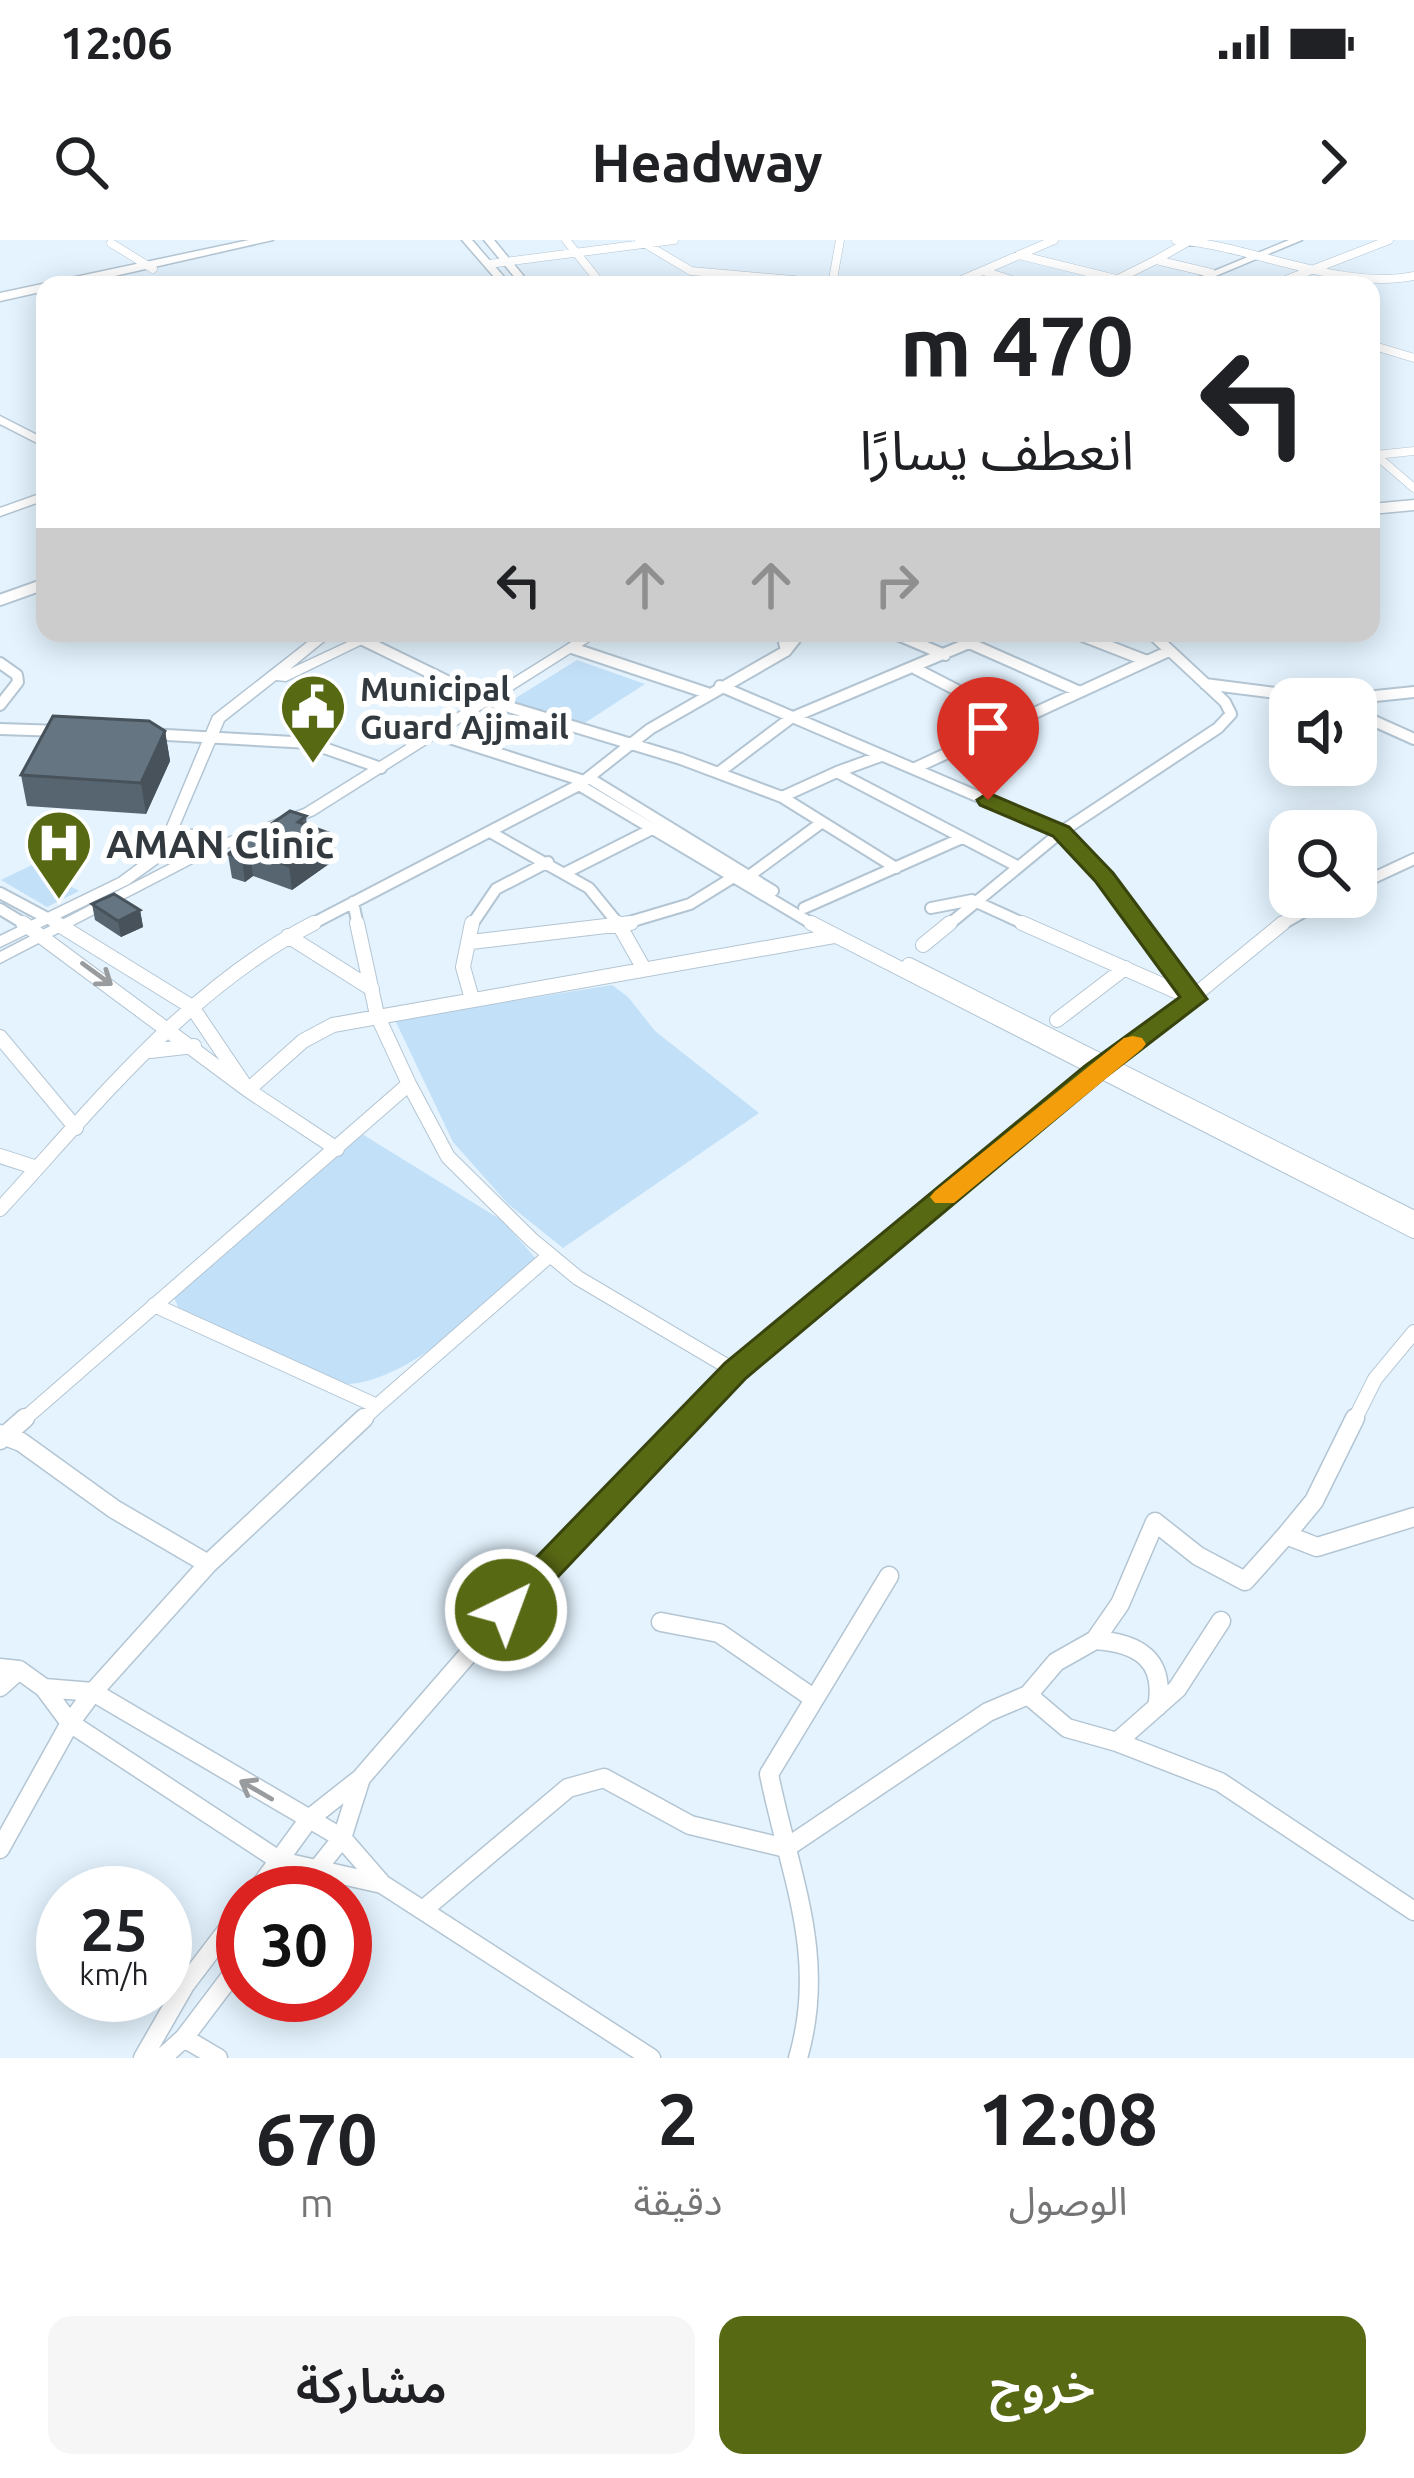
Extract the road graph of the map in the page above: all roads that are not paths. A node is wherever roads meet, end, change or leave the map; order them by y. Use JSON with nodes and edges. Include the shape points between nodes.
{"nodes":[{"id":1,"x":267,"y":240,"type":"edge"},
{"id":2,"x":286,"y":240,"type":"edge"},
{"id":3,"x":467,"y":240,"type":"edge"},
{"id":4,"x":489,"y":240,"type":"edge"},
{"id":5,"x":566,"y":240,"type":"edge"},
{"id":6,"x":674,"y":240,"type":"edge"},
{"id":7,"x":840,"y":240,"type":"edge"},
{"id":8,"x":1054,"y":240,"type":"edge"},
{"id":9,"x":1176,"y":240,"type":"edge"},
{"id":10,"x":1297,"y":240,"type":"edge"},
{"id":11,"x":1190,"y":241,"type":"edge"},
{"id":12,"x":1383,"y":241,"type":"edge"},
{"id":13,"x":642,"y":242,"type":"edge"},
{"id":14,"x":111,"y":243,"type":"edge"},
{"id":15,"x":231,"y":243,"type":"edge"},
{"id":16,"x":1261,"y":254,"type":"junction"},
{"id":17,"x":581,"y":255,"type":"junction"},
{"id":18,"x":1019,"y":255,"type":"junction"},
{"id":19,"x":1156,"y":260,"type":"junction"},
{"id":20,"x":513,"y":264,"type":"junction"},
{"id":21,"x":491,"y":266,"type":"junction"},
{"id":22,"x":150,"y":268,"type":"junction"},
{"id":23,"x":1315,"y":268,"type":"junction"},
{"id":24,"x":691,"y":271,"type":"junction"},
{"id":25,"x":983,"y":271,"type":"junction"},
{"id":26,"x":1211,"y":273,"type":"junction"},
{"id":27,"x":106,"y":276,"type":"edge"},
{"id":28,"x":120,"y":276,"type":"edge"},
{"id":29,"x":499,"y":276,"type":"edge"},
{"id":30,"x":520,"y":276,"type":"edge"},
{"id":31,"x":596,"y":276,"type":"edge"},
{"id":32,"x":689,"y":276,"type":"edge"},
{"id":33,"x":726,"y":276,"type":"edge"},
{"id":34,"x":833,"y":276,"type":"edge"},
{"id":35,"x":971,"y":276,"type":"edge"},
{"id":36,"x":999,"y":276,"type":"edge"},
{"id":37,"x":1104,"y":276,"type":"edge"},
{"id":38,"x":1122,"y":276,"type":"edge"},
{"id":39,"x":1204,"y":276,"type":"edge"},
{"id":40,"x":1295,"y":276,"type":"edge"},
{"id":41,"x":1350,"y":276,"type":"edge"},
{"id":42,"x":1414,"y":276,"type":"edge"},
{"id":43,"x":1380,"y":283,"type":"edge"},
{"id":44,"x":36,"y":293,"type":"edge"},
{"id":45,"x":0,"y":301,"type":"edge"},
{"id":46,"x":1380,"y":348,"type":"edge"},
{"id":47,"x":1414,"y":358,"type":"edge"},
{"id":48,"x":0,"y":407,"type":"edge"},
{"id":49,"x":0,"y":419,"type":"edge"},
{"id":50,"x":36,"y":427,"type":"edge"},
{"id":51,"x":36,"y":439,"type":"edge"},
{"id":52,"x":1414,"y":452,"type":"edge"},
{"id":53,"x":1380,"y":454,"type":"edge"},
{"id":54,"x":1380,"y":459,"type":"edge"},
{"id":55,"x":1414,"y":488,"type":"edge"},
{"id":56,"x":36,"y":503,"type":"edge"},
{"id":57,"x":1414,"y":507,"type":"edge"},
{"id":58,"x":1380,"y":511,"type":"edge"},
{"id":59,"x":0,"y":515,"type":"edge"},
{"id":60,"x":36,"y":587,"type":"edge"},
{"id":61,"x":0,"y":600,"type":"edge"},
{"id":62,"x":315,"y":642,"type":"edge"},
{"id":63,"x":359,"y":642,"type":"edge"},
{"id":64,"x":367,"y":642,"type":"edge"},
{"id":65,"x":581,"y":642,"type":"edge"},
{"id":66,"x":784,"y":642,"type":"edge"},
{"id":67,"x":793,"y":642,"type":"edge"},
{"id":68,"x":914,"y":642,"type":"edge"},
{"id":69,"x":1099,"y":642,"type":"edge"},
{"id":70,"x":1160,"y":642,"type":"edge"},
{"id":71,"x":969,"y":643,"type":"joint"},
{"id":72,"x":572,"y":648,"type":"junction"},
{"id":73,"x":786,"y":651,"type":"junction"},
{"id":74,"x":1169,"y":651,"type":"junction"},
{"id":75,"x":945,"y":655,"type":"junction"},
{"id":76,"x":1147,"y":661,"type":"junction"},
{"id":77,"x":0,"y":663,"type":"edge"},
{"id":78,"x":916,"y":669,"type":"junction"},
{"id":79,"x":1204,"y":684,"type":"junction"},
{"id":80,"x":714,"y":689,"type":"junction"},
{"id":81,"x":250,"y":692,"type":"junction"},
{"id":82,"x":1080,"y":692,"type":"junction"},
{"id":83,"x":1269,"y":692,"type":"edge"},
{"id":84,"x":1414,"y":692,"type":"edge"},
{"id":85,"x":1377,"y":696,"type":"edge"},
{"id":86,"x":486,"y":700,"type":"junction"},
{"id":87,"x":0,"y":705,"type":"edge"},
{"id":88,"x":791,"y":718,"type":"junction"},
{"id":89,"x":1017,"y":721,"type":"junction"},
{"id":90,"x":1377,"y":722,"type":"edge"},
{"id":91,"x":0,"y":729,"type":"edge"},
{"id":92,"x":87,"y":732,"type":"edge"},
{"id":93,"x":129,"y":734,"type":"edge"},
{"id":94,"x":436,"y":734,"type":"junction"},
{"id":95,"x":211,"y":737,"type":"junction"},
{"id":96,"x":1414,"y":739,"type":"edge"},
{"id":97,"x":631,"y":743,"type":"junction"},
{"id":98,"x":880,"y":756,"type":"junction"},
{"id":99,"x":381,"y":768,"type":"junction"},
{"id":100,"x":915,"y":768,"type":"junction"},
{"id":101,"x":837,"y":772,"type":"junction"},
{"id":102,"x":718,"y":773,"type":"junction"},
{"id":103,"x":584,"y":782,"type":"junction"},
{"id":104,"x":782,"y":797,"type":"junction"},
{"id":105,"x":181,"y":802,"type":"junction"},
{"id":106,"x":821,"y":824,"type":"junction"},
{"id":107,"x":659,"y":825,"type":"junction"},
{"id":108,"x":490,"y":832,"type":"junction"},
{"id":109,"x":1061,"y":832,"type":"junction"},
{"id":110,"x":962,"y":838,"type":"junction"},
{"id":111,"x":202,"y":843,"type":"junction"},
{"id":112,"x":166,"y":846,"type":"junction"},
{"id":113,"x":1414,"y":859,"type":"edge"},
{"id":114,"x":548,"y":862,"type":"junction"},
{"id":115,"x":1016,"y":865,"type":"junction"},
{"id":116,"x":896,"y":868,"type":"junction"},
{"id":117,"x":567,"y":872,"type":"junction"},
{"id":118,"x":749,"y":876,"type":"junction"},
{"id":119,"x":1377,"y":876,"type":"edge"},
{"id":120,"x":732,"y":878,"type":"junction"},
{"id":121,"x":0,"y":893,"type":"edge"},
{"id":122,"x":972,"y":900,"type":"junction"},
{"id":123,"x":353,"y":902,"type":"junction"},
{"id":124,"x":804,"y":908,"type":"junction"},
{"id":125,"x":932,"y":908,"type":"dead end"},
{"id":126,"x":0,"y":909,"type":"edge"},
{"id":127,"x":1291,"y":918,"type":"edge"},
{"id":128,"x":619,"y":924,"type":"junction"},
{"id":129,"x":45,"y":926,"type":"junction"},
{"id":130,"x":288,"y":936,"type":"junction"},
{"id":131,"x":834,"y":936,"type":"junction"},
{"id":132,"x":0,"y":942,"type":"edge"},
{"id":133,"x":471,"y":942,"type":"junction"},
{"id":134,"x":923,"y":945,"type":"dead end"},
{"id":135,"x":0,"y":958,"type":"edge"},
{"id":136,"x":1125,"y":968,"type":"junction"},
{"id":137,"x":644,"y":969,"type":"junction"},
{"id":138,"x":372,"y":989,"type":"junction"},
{"id":139,"x":472,"y":999,"type":"junction"},
{"id":140,"x":1194,"y":999,"type":"junction"},
{"id":141,"x":192,"y":1007,"type":"junction"},
{"id":142,"x":377,"y":1015,"type":"junction"},
{"id":143,"x":1057,"y":1019,"type":"dead end"},
{"id":144,"x":170,"y":1027,"type":"junction"},
{"id":145,"x":0,"y":1037,"type":"edge"},
{"id":146,"x":194,"y":1046,"type":"junction"},
{"id":147,"x":150,"y":1051,"type":"junction"},
{"id":148,"x":1100,"y":1068,"type":"junction"},
{"id":149,"x":409,"y":1084,"type":"junction"},
{"id":150,"x":248,"y":1090,"type":"junction"},
{"id":151,"x":76,"y":1127,"type":"junction"},
{"id":152,"x":337,"y":1149,"type":"junction"},
{"id":153,"x":0,"y":1156,"type":"edge"},
{"id":154,"x":37,"y":1168,"type":"junction"},
{"id":155,"x":0,"y":1209,"type":"edge"},
{"id":156,"x":1414,"y":1217,"type":"edge"},
{"id":157,"x":1414,"y":1231,"type":"edge"},
{"id":158,"x":550,"y":1255,"type":"junction"},
{"id":159,"x":154,"y":1305,"type":"junction"},
{"id":160,"x":1414,"y":1332,"type":"edge"},
{"id":161,"x":735,"y":1371,"type":"junction"},
{"id":162,"x":377,"y":1406,"type":"junction"},
{"id":163,"x":2,"y":1436,"type":"edge"},
{"id":164,"x":1414,"y":1517,"type":"edge"},
{"id":165,"x":1286,"y":1535,"type":"junction"},
{"id":166,"x":208,"y":1564,"type":"junction"},
{"id":167,"x":889,"y":1576,"type":"dead end"},
{"id":168,"x":1221,"y":1621,"type":"dead end"},
{"id":169,"x":662,"y":1622,"type":"dead end"},
{"id":170,"x":1095,"y":1640,"type":"junction"},
{"id":171,"x":9,"y":1669,"type":"edge"},
{"id":172,"x":0,"y":1688,"type":"edge"},
{"id":173,"x":44,"y":1688,"type":"junction"},
{"id":174,"x":92,"y":1692,"type":"junction"},
{"id":175,"x":1028,"y":1696,"type":"junction"},
{"id":176,"x":813,"y":1698,"type":"junction"},
{"id":177,"x":1153,"y":1719,"type":"junction"},
{"id":178,"x":70,"y":1723,"type":"junction"},
{"id":179,"x":1117,"y":1742,"type":"junction"},
{"id":180,"x":361,"y":1778,"type":"junction"},
{"id":181,"x":309,"y":1819,"type":"junction"},
{"id":182,"x":342,"y":1838,"type":"junction"},
{"id":183,"x":786,"y":1848,"type":"junction"},
{"id":184,"x":0,"y":1849,"type":"edge"},
{"id":185,"x":280,"y":1861,"type":"junction"},
{"id":186,"x":276,"y":1866,"type":"edge"},
{"id":187,"x":296,"y":1866,"type":"edge"},
{"id":188,"x":321,"y":1866,"type":"edge"},
{"id":189,"x":372,"y":1882,"type":"edge"},
{"id":190,"x":382,"y":1884,"type":"junction"},
{"id":191,"x":423,"y":1910,"type":"junction"},
{"id":192,"x":1414,"y":1911,"type":"edge"},
{"id":193,"x":216,"y":1944,"type":"edge"},
{"id":194,"x":216,"y":1996,"type":"edge"},
{"id":195,"x":184,"y":2038,"type":"junction"},
{"id":196,"x":143,"y":2058,"type":"edge"},
{"id":197,"x":162,"y":2058,"type":"edge"},
{"id":198,"x":218,"y":2058,"type":"edge"},
{"id":199,"x":651,"y":2058,"type":"edge"},
{"id":200,"x":798,"y":2058,"type":"edge"}],
"edges":[{"from":1,"to":15,"type":"main road"},
{"from":2,"to":22,"type":"main road"},
{"from":3,"to":21,"type":"street"},
{"from":4,"to":20,"type":"street"},
{"from":5,"to":17,"type":"street"},
{"from":6,"to":13,"type":"street"},
{"from":7,"to":34,"type":"street"},
{"from":8,"to":18,"type":"street"},
{"from":9,"to":11,"type":"street"},
{"from":10,"to":16,"type":"street"},
{"from":11,"to":16,"type":"street"},
{"from":11,"to":19,"type":"street"},
{"from":12,"to":23,"type":"street"},
{"from":13,"to":17,"type":"street"},
{"from":13,"to":24,"type":"street"},
{"from":14,"to":22,"type":"street"},
{"from":15,"to":22,"type":"main road"},
{"from":16,"to":23,"type":"street"},
{"from":16,"to":26,"type":"street"},
{"from":17,"to":20,"type":"street"},
{"from":17,"to":31,"type":"street"},
{"from":18,"to":25,"type":"street"},
{"from":18,"to":37,"type":"street"},
{"from":19,"to":26,"type":"street"},
{"from":19,"to":38,"type":"street"},
{"from":20,"to":21,"type":"street"},
{"from":20,"to":30,"type":"street"},
{"from":21,"to":29,"type":"street"},
{"from":22,"to":27,"type":"main road"},
{"from":22,"to":28,"type":"main road"},
{"from":23,"to":40,"type":"street"},
{"from":23,"to":41,"type":"street"},
{"from":24,"to":32,"type":"street"},
{"from":24,"to":33,"type":"street"},
{"from":25,"to":35,"type":"street"},
{"from":25,"to":36,"type":"street"},
{"from":26,"to":39,"type":"street"},
{"from":42,"to":43,"type":"street"},
{"from":44,"to":45,"type":"main road"},
{"from":46,"to":47,"type":"street"},
{"from":48,"to":50,"type":"street"},
{"from":49,"to":51,"type":"street"},
{"from":52,"to":53,"type":"street"},
{"from":54,"to":55,"type":"street"},
{"from":56,"to":59,"type":"street"},
{"from":57,"to":58,"type":"main road"},
{"from":60,"to":61,"type":"street"},
{"from":62,"to":81,"type":"street"},
{"from":63,"to":81,"type":"street"},
{"from":64,"to":86,"type":"street"},
{"from":65,"to":72,"type":"street"},
{"from":66,"to":73,"type":"street"},
{"from":67,"to":73,"type":"street"},
{"from":68,"to":75,"type":"street"},
{"from":69,"to":76,"type":"street"},
{"from":70,"to":74,"type":"street"},
{"from":71,"to":75,"type":"street"},
{"from":71,"to":82,"type":"street"},
{"from":72,"to":80,"type":"street"},
{"from":72,"to":86,"type":"street"},
{"from":73,"to":80,"type":"street"},
{"from":74,"to":76,"type":"street"},
{"from":74,"to":79,"type":"street"},
{"from":75,"to":78,"type":"street"},
{"from":76,"to":82,"type":"street"},
{"from":77,"to":87,"type":"street","via":[[17,675]]},
{"from":78,"to":88,"type":"street"},
{"from":78,"to":89,"type":"street"},
{"from":79,"to":83,"type":"street"},
{"from":79,"to":109,"type":"street","via":[[1231,714],[1219,728]]},
{"from":80,"to":88,"type":"street"},
{"from":80,"to":97,"type":"street"},
{"from":81,"to":95,"type":"street","via":[[218,719]]},
{"from":82,"to":89,"type":"street"},
{"from":84,"to":85,"type":"street"},
{"from":86,"to":94,"type":"street"},
{"from":86,"to":97,"type":"street"},
{"from":88,"to":98,"type":"street"},
{"from":88,"to":102,"type":"street"},
{"from":89,"to":100,"type":"street"},
{"from":90,"to":96,"type":"street"},
{"from":91,"to":92,"type":"street"},
{"from":93,"to":95,"type":"street"},
{"from":94,"to":99,"type":"street"},
{"from":94,"to":103,"type":"street"},
{"from":95,"to":99,"type":"street","via":[[310,743]]},
{"from":95,"to":105,"type":"street"},
{"from":97,"to":102,"type":"street"},
{"from":97,"to":103,"type":"street"},
{"from":98,"to":100,"type":"street"},
{"from":98,"to":101,"type":"street"},
{"from":99,"to":111,"type":"street","via":[[309,812]]},
{"from":100,"to":109,"type":"street"},
{"from":101,"to":104,"type":"street"},
{"from":101,"to":110,"type":"street"},
{"from":102,"to":104,"type":"street"},
{"from":103,"to":107,"type":"street"},
{"from":103,"to":108,"type":"street"},
{"from":104,"to":106,"type":"street"},
{"from":105,"to":111,"type":"street"},
{"from":105,"to":112,"type":"street"},
{"from":106,"to":116,"type":"street"},
{"from":106,"to":118,"type":"street"},
{"from":107,"to":117,"type":"street"},
{"from":107,"to":118,"type":"street"},
{"from":107,"to":120,"type":"street"},
{"from":108,"to":114,"type":"street"},
{"from":108,"to":123,"type":"street"},
{"from":109,"to":115,"type":"street"},
{"from":109,"to":140,"type":"street"},
{"from":110,"to":115,"type":"street"},
{"from":110,"to":116,"type":"street"},
{"from":111,"to":112,"type":"street"},
{"from":111,"to":112,"type":"street","via":[[179,858]]},
{"from":111,"to":129,"type":"street"},
{"from":112,"to":129,"type":"street","via":[[124,881]]},
{"from":113,"to":119,"type":"street"},
{"from":114,"to":117,"type":"street"},
{"from":114,"to":133,"type":"street","via":[[496,889],[472,918]]},
{"from":115,"to":122,"type":"street"},
{"from":116,"to":124,"type":"street"},
{"from":117,"to":128,"type":"street"},
{"from":118,"to":124,"type":"street"},
{"from":120,"to":128,"type":"street","via":[[680,909]]},
{"from":120,"to":131,"type":"street"},
{"from":121,"to":129,"type":"street"},
{"from":122,"to":125,"type":"street"},
{"from":122,"to":134,"type":"street"},
{"from":122,"to":136,"type":"street"},
{"from":123,"to":130,"type":"street"},
{"from":123,"to":138,"type":"street"},
{"from":124,"to":148,"type":"street"},
{"from":126,"to":129,"type":"street"},
{"from":127,"to":140,"type":"street"},
{"from":128,"to":133,"type":"street"},
{"from":128,"to":137,"type":"street"},
{"from":129,"to":132,"type":"street"},
{"from":129,"to":135,"type":"street"},
{"from":129,"to":141,"type":"street"},
{"from":129,"to":144,"type":"street","one_way":true},
{"from":130,"to":138,"type":"street"},
{"from":130,"to":141,"type":"street"},
{"from":131,"to":137,"type":"street"},
{"from":131,"to":148,"type":"street"},
{"from":133,"to":139,"type":"street","via":[[463,967]]},
{"from":136,"to":140,"type":"street"},
{"from":136,"to":143,"type":"street"},
{"from":137,"to":139,"type":"street"},
{"from":138,"to":142,"type":"street"},
{"from":139,"to":142,"type":"street"},
{"from":140,"to":148,"type":"street"},
{"from":141,"to":144,"type":"street"},
{"from":141,"to":150,"type":"street"},
{"from":142,"to":149,"type":"street"},
{"from":142,"to":150,"type":"street","via":[[311,1035]]},
{"from":144,"to":146,"type":"street"},
{"from":144,"to":147,"type":"street"},
{"from":145,"to":151,"type":"street"},
{"from":146,"to":147,"type":"street"},
{"from":146,"to":150,"type":"street"},
{"from":147,"to":151,"type":"street"},
{"from":148,"to":156,"type":"street"},
{"from":148,"to":157,"type":"street"},
{"from":148,"to":161,"type":"street"},
{"from":149,"to":152,"type":"street"},
{"from":149,"to":158,"type":"street","via":[[448,1157]]},
{"from":150,"to":152,"type":"street"},
{"from":151,"to":154,"type":"street"},
{"from":152,"to":159,"type":"street"},
{"from":153,"to":154,"type":"street"},
{"from":154,"to":155,"type":"street"},
{"from":158,"to":161,"type":"street"},
{"from":158,"to":162,"type":"street"},
{"from":159,"to":162,"type":"street"},
{"from":159,"to":163,"type":"street"},
{"from":160,"to":165,"type":"street","via":[[1375,1379],[1314,1501]]},
{"from":161,"to":180,"type":"street","via":[[537,1575]]},
{"from":162,"to":166,"type":"street"},
{"from":163,"to":166,"type":"street"},
{"from":164,"to":165,"type":"street","via":[[1317,1546]]},
{"from":165,"to":170,"type":"street","via":[[1245,1581],[1154,1522],[1120,1604]]},
{"from":166,"to":174,"type":"street"},
{"from":167,"to":176,"type":"street"},
{"from":168,"to":177,"type":"street"},
{"from":169,"to":176,"type":"street","via":[[719,1633]]},
{"from":170,"to":175,"type":"street","via":[[1056,1662]]},
{"from":170,"to":177,"type":"street","via":[[1131,1641],[1155,1661],[1162,1692]]},
{"from":171,"to":172,"type":"street"},
{"from":171,"to":173,"type":"street"},
{"from":173,"to":174,"type":"street"},
{"from":173,"to":178,"type":"street"},
{"from":174,"to":178,"type":"street"},
{"from":181,"to":174,"type":"street","one_way":true},
{"from":175,"to":179,"type":"street","via":[[1042,1715],[1084,1737]]},
{"from":175,"to":183,"type":"street","via":[[977,1717]]},
{"from":176,"to":183,"type":"street","via":[[769,1774]]},
{"from":177,"to":179,"type":"street"},
{"from":178,"to":184,"type":"street"},
{"from":178,"to":185,"type":"street"},
{"from":179,"to":192,"type":"street","via":[[1220,1782]]},
{"from":180,"to":181,"type":"street"},
{"from":180,"to":182,"type":"street"},
{"from":181,"to":182,"type":"street"},
{"from":181,"to":185,"type":"street"},
{"from":182,"to":188,"type":"street"},
{"from":182,"to":190,"type":"street"},
{"from":183,"to":191,"type":"street","via":[[656,1814],[604,1778],[568,1788]]},
{"from":183,"to":200,"type":"street","via":[[807,1918],[812,1974],[812,2022]]},
{"from":185,"to":186,"type":"street"},
{"from":185,"to":187,"type":"street"},
{"from":189,"to":190,"type":"street"},
{"from":190,"to":191,"type":"street"},
{"from":191,"to":199,"type":"street"},
{"from":193,"to":196,"type":"street"},
{"from":194,"to":195,"type":"street"},
{"from":195,"to":197,"type":"street"},
{"from":195,"to":198,"type":"street"}]}
